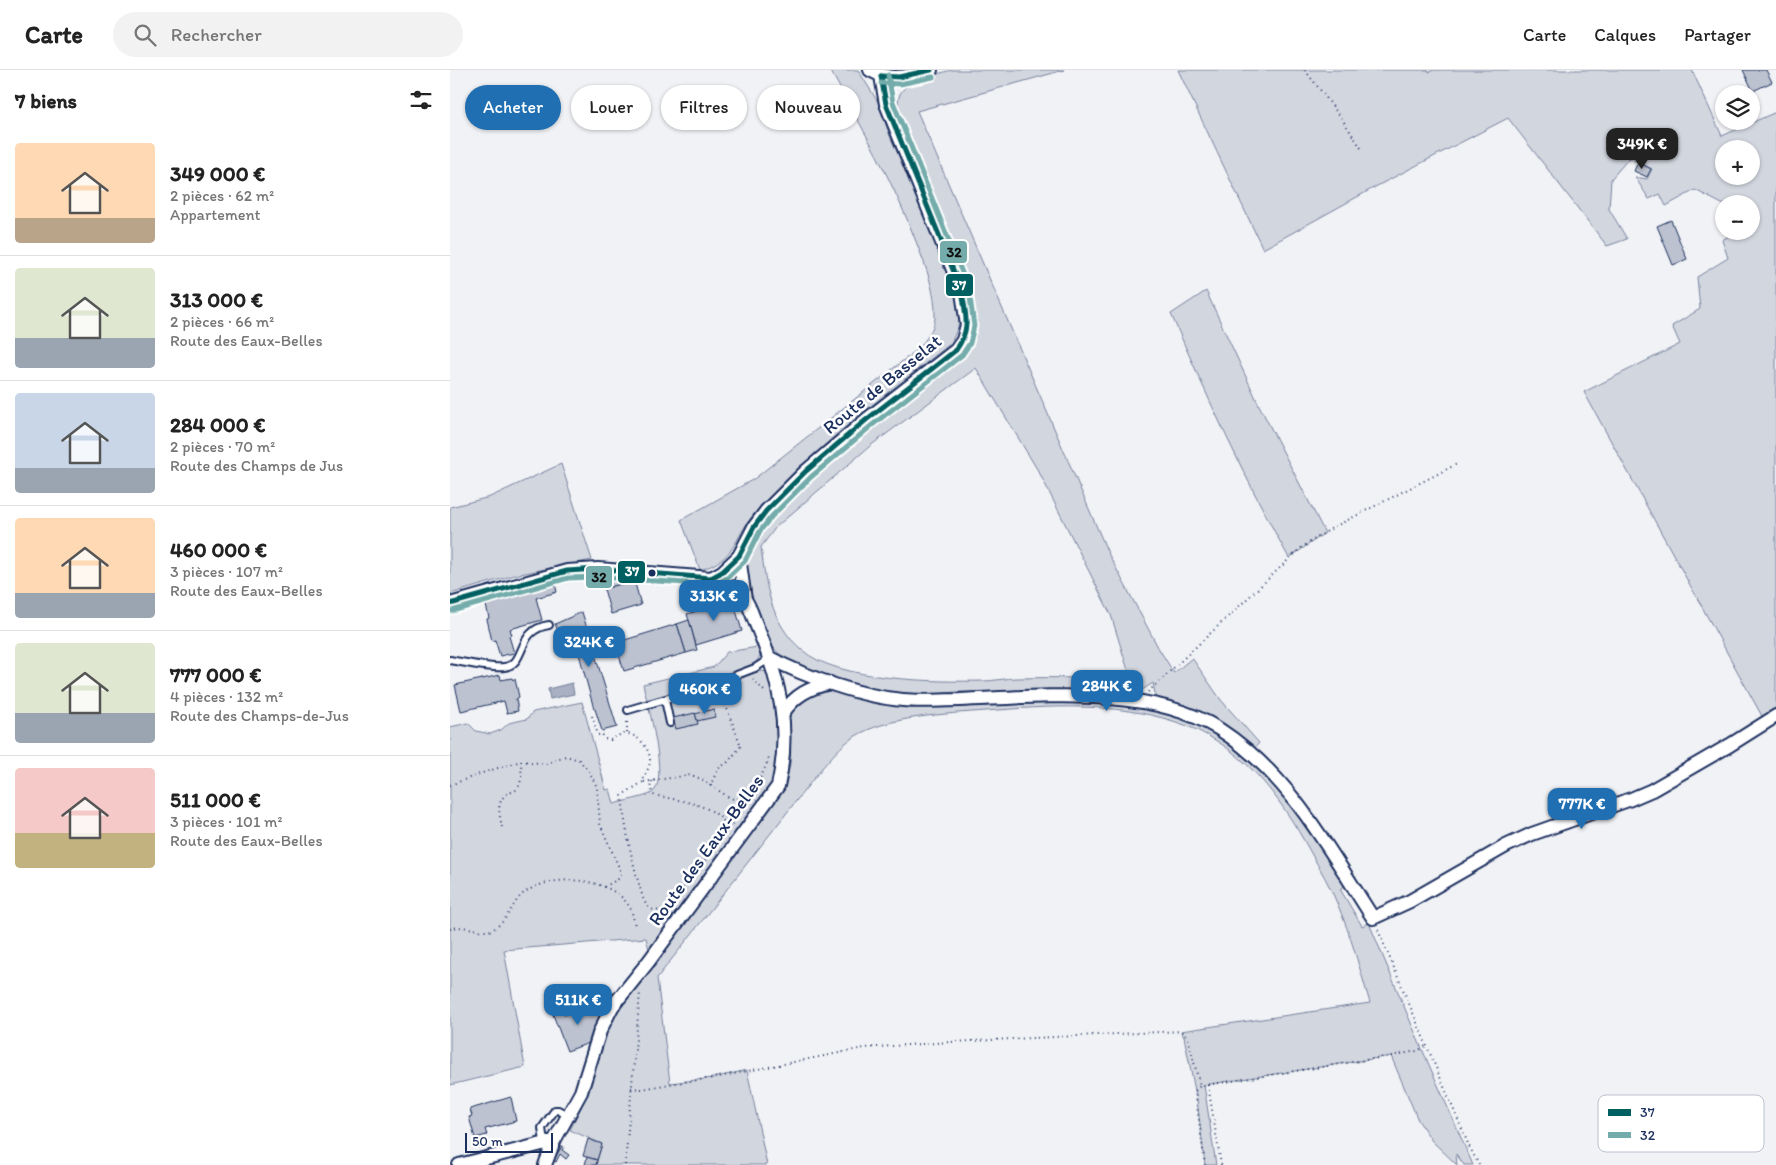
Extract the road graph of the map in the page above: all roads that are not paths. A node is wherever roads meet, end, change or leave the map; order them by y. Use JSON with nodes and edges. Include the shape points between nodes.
{"nodes":[{"id":1,"x":931,"y":70,"type":"edge"},
{"id":2,"x":876,"y":73,"type":"edge"},
{"id":3,"x":739,"y":556,"type":"junction"},
{"id":4,"x":711,"y":578,"type":"junction"},
{"id":5,"x":745,"y":600,"type":"junction"},
{"id":6,"x":450,"y":604,"type":"edge"},
{"id":7,"x":549,"y":625,"type":"dead end"},
{"id":8,"x":770,"y":658,"type":"junction"},
{"id":9,"x":450,"y":660,"type":"edge"},
{"id":10,"x":831,"y":683,"type":"junction"},
{"id":11,"x":665,"y":700,"type":"junction"},
{"id":12,"x":628,"y":710,"type":"road end"},
{"id":13,"x":783,"y":713,"type":"junction"},
{"id":14,"x":1776,"y":716,"type":"edge"},
{"id":15,"x":670,"y":723,"type":"dead end"},
{"id":16,"x":549,"y":1142,"type":"junction"},
{"id":17,"x":459,"y":1165,"type":"edge"},
{"id":18,"x":545,"y":1165,"type":"edge"}],
"edges":[{"from":1,"to":2,"type":"street","via":[[899,77]]},
{"from":2,"to":3,"type":"street","name":"Route de Basselat","via":[[962,292],[966,333],[951,354],[834,445],[789,488],[754,527]]},
{"from":3,"to":4,"type":"street","name":"Route de Basselat"},
{"from":3,"to":5,"type":"street"},
{"from":4,"to":5,"type":"street"},
{"from":4,"to":6,"type":"street","via":[[581,569]]},
{"from":5,"to":8,"type":"street","name":"Route des Eaux-Belles"},
{"from":7,"to":9,"type":"lane","via":[[528,635],[518,659],[509,666],[503,668]]},
{"from":8,"to":10,"type":"street"},
{"from":8,"to":11,"type":"lane","via":[[755,668]]},
{"from":8,"to":13,"type":"street","name":"Route des Eaux-Belles"},
{"from":10,"to":13,"type":"street","via":[[799,694]]},
{"from":10,"to":14,"type":"street","via":[[874,696],[905,700],[1105,698],[1172,708],[1195,716],[1219,730],[1258,761],[1288,790],[1373,918],[1532,834],[1652,790]]},
{"from":11,"to":12,"type":"lane"},
{"from":11,"to":15,"type":"lane"},
{"from":13,"to":16,"type":"street","name":"Route des Eaux-Belles","via":[[784,761],[778,786],[612,1007],[600,1031],[581,1092],[569,1116]]},
{"from":16,"to":17,"type":"street"},
{"from":16,"to":18,"type":"street","name":"Route des Eaux-Belles"}]}
